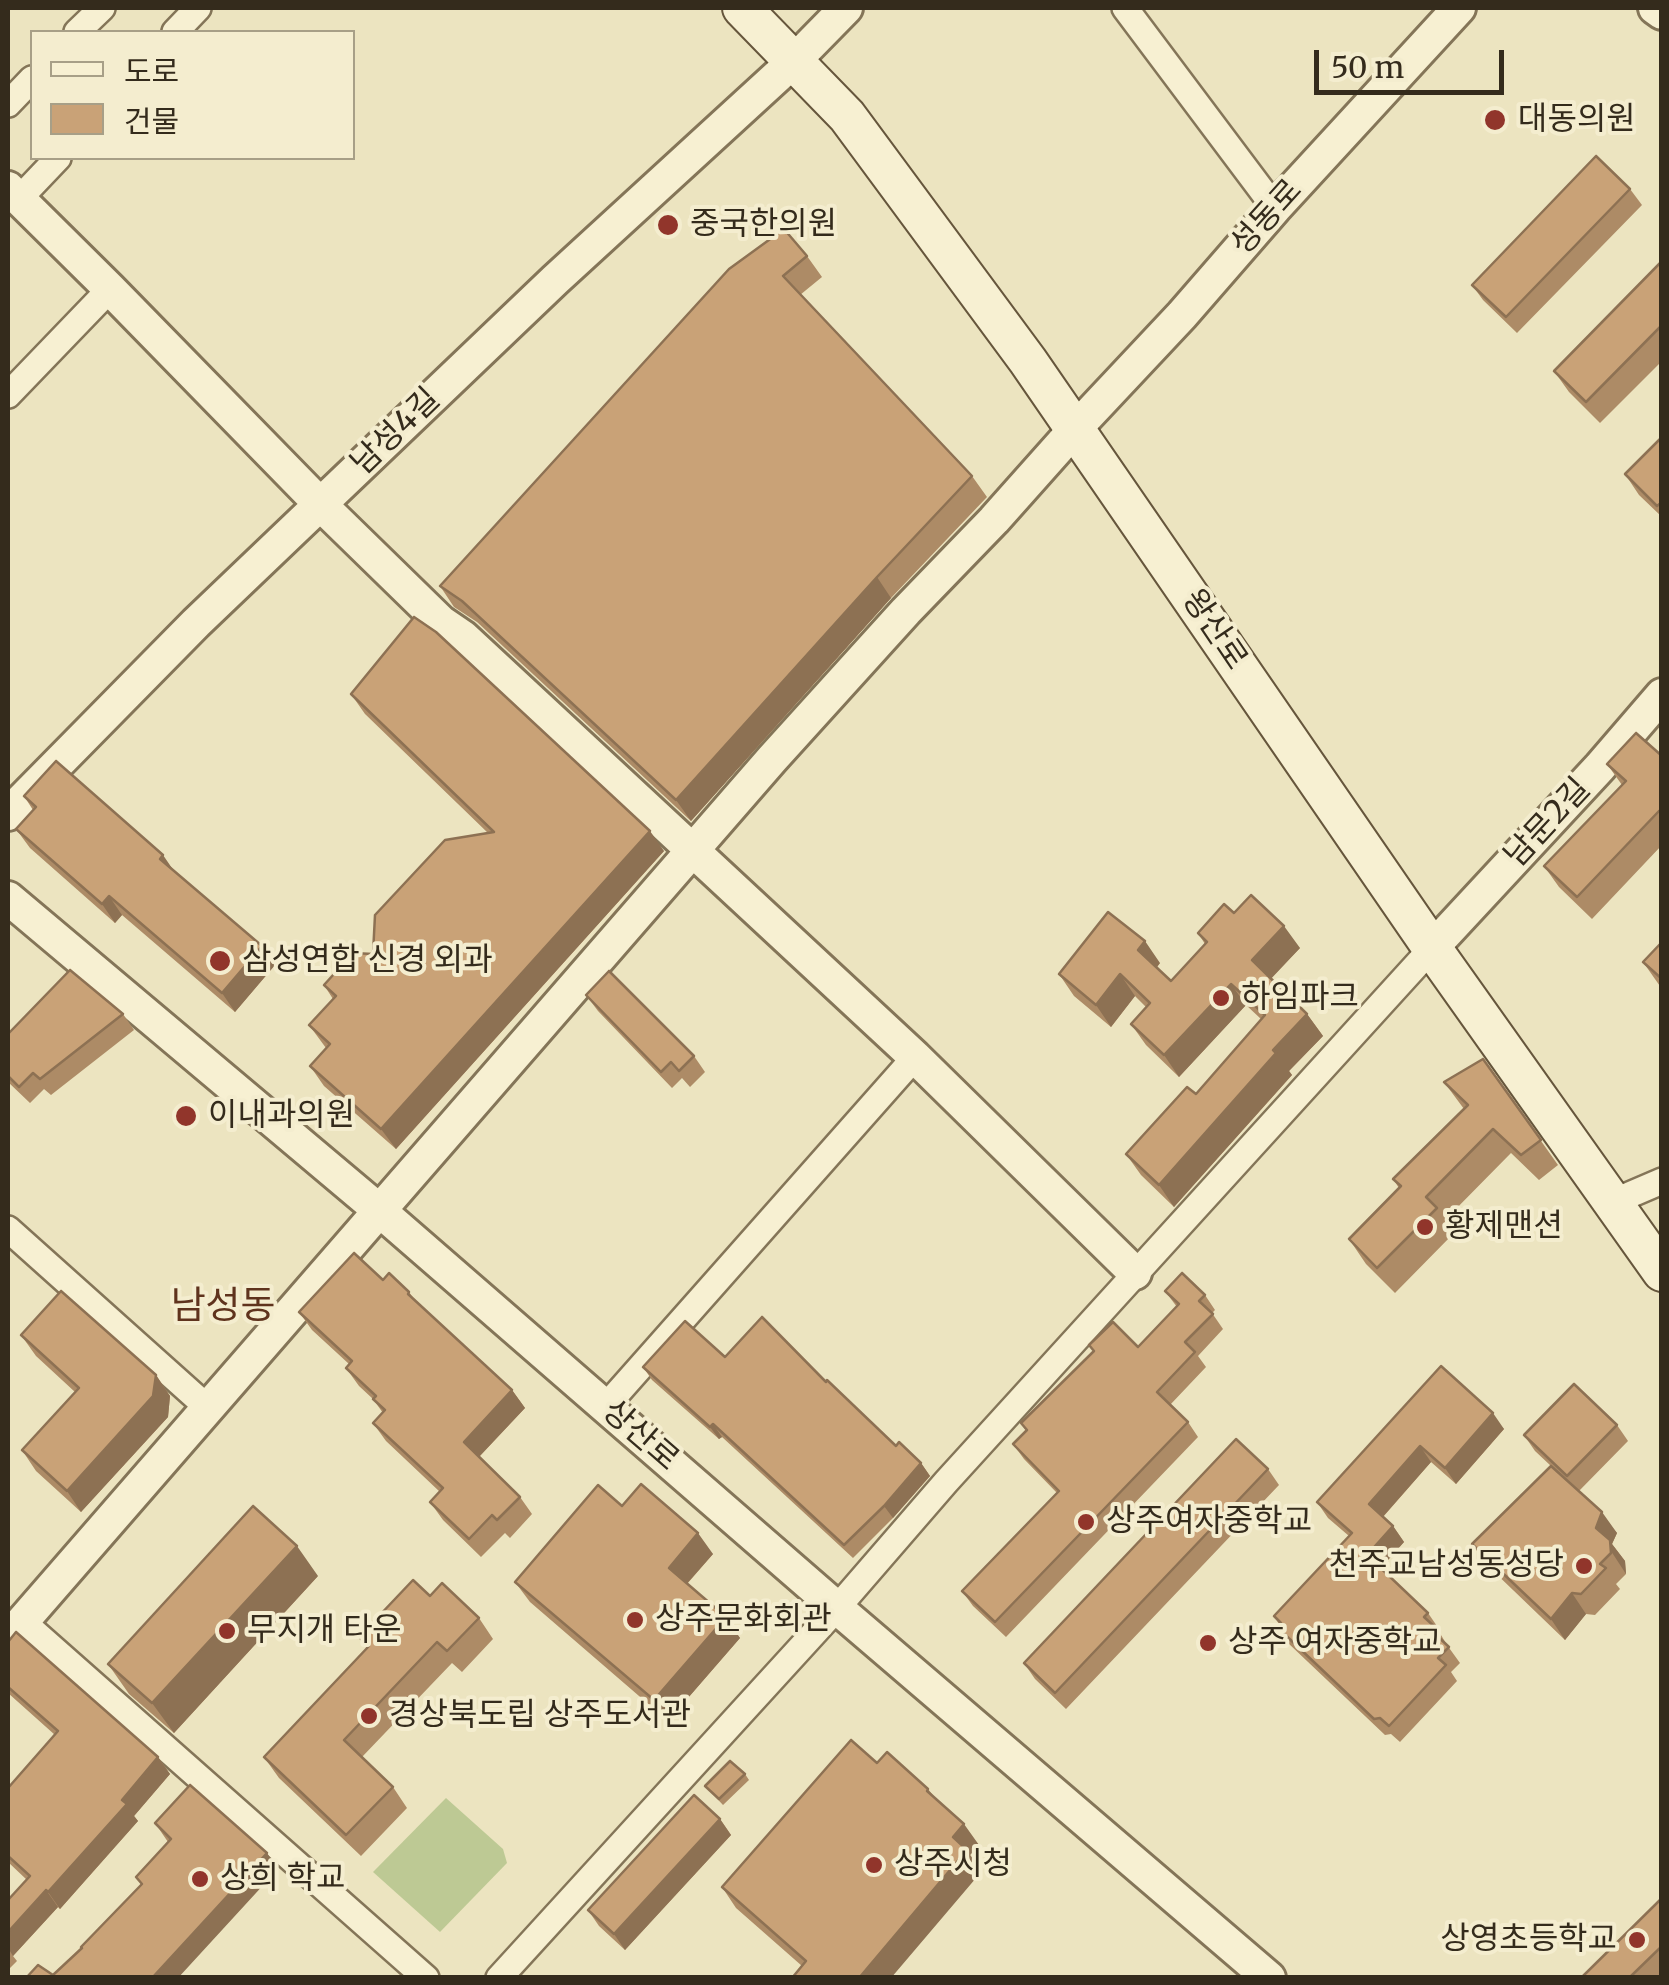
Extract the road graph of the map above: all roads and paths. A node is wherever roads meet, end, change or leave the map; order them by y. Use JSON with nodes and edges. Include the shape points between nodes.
{"nodes":[{"id":1,"x":102,"y":8,"type":"edge"},
{"id":2,"x":198,"y":8,"type":"edge"},
{"id":3,"x":742,"y":8,"type":"edge"},
{"id":4,"x":846,"y":8,"type":"edge"},
{"id":5,"x":1126,"y":8,"type":"edge"},
{"id":6,"x":1459,"y":8,"type":"edge"},
{"id":7,"x":1655,"y":8,"type":"edge"},
{"id":8,"x":1662,"y":13,"type":"edge"},
{"id":9,"x":79,"y":30,"type":"edge"},
{"id":10,"x":177,"y":30,"type":"edge"},
{"id":11,"x":794,"y":60,"type":"junction"},
{"id":12,"x":30,"y":80,"type":"edge"},
{"id":13,"x":8,"y":104,"type":"edge"},
{"id":14,"x":56,"y":160,"type":"edge"},
{"id":15,"x":12,"y":195,"type":"edge"},
{"id":16,"x":1275,"y":208,"type":"junction"},
{"id":17,"x":110,"y":289,"type":"junction"},
{"id":18,"x":8,"y":395,"type":"edge"},
{"id":19,"x":1075,"y":429,"type":"junction"},
{"id":20,"x":321,"y":505,"type":"junction"},
{"id":21,"x":1662,"y":695,"type":"edge"},
{"id":22,"x":8,"y":814,"type":"edge"},
{"id":23,"x":692,"y":850,"type":"junction"},
{"id":24,"x":8,"y":898,"type":"edge"},
{"id":25,"x":1432,"y":948,"type":"junction"},
{"id":26,"x":915,"y":1057,"type":"junction"},
{"id":27,"x":1662,"y":1181,"type":"edge"},
{"id":28,"x":1613,"y":1202,"type":"junction"},
{"id":29,"x":380,"y":1211,"type":"junction"},
{"id":30,"x":8,"y":1229,"type":"edge"},
{"id":31,"x":1662,"y":1272,"type":"edge"},
{"id":32,"x":1136,"y":1274,"type":"junction"},
{"id":33,"x":606,"y":1406,"type":"junction"},
{"id":34,"x":208,"y":1408,"type":"junction"},
{"id":35,"x":837,"y":1608,"type":"junction"},
{"id":36,"x":15,"y":1629,"type":"edge"},
{"id":37,"x":426,"y":1978,"type":"edge"},
{"id":38,"x":499,"y":1978,"type":"edge"},
{"id":39,"x":1269,"y":1978,"type":"edge"}],
"edges":[{"from":1,"to":9,"type":"street"},
{"from":2,"to":10,"type":"street"},
{"from":3,"to":11,"type":"main road","name":"왕산로"},
{"from":4,"to":11,"type":"street","name":"남성4길"},
{"from":5,"to":16,"type":"street"},
{"from":6,"to":16,"type":"street","name":"성동로"},
{"from":7,"to":8,"type":"street"},
{"from":11,"to":19,"type":"main road","name":"왕산로","via":[[847,116]]},
{"from":11,"to":20,"type":"street","name":"남성4길"},
{"from":12,"to":13,"type":"street"},
{"from":14,"to":15,"type":"street"},
{"from":15,"to":17,"type":"street"},
{"from":16,"to":19,"type":"street","name":"성동로"},
{"from":17,"to":18,"type":"street"},
{"from":17,"to":20,"type":"street"},
{"from":19,"to":23,"type":"street","name":"성동로"},
{"from":19,"to":25,"type":"main road","name":"왕산로"},
{"from":20,"to":22,"type":"street","name":"남성4길"},
{"from":20,"to":23,"type":"street"},
{"from":21,"to":25,"type":"street","name":"남문2길"},
{"from":23,"to":26,"type":"street"},
{"from":23,"to":29,"type":"street","name":"성동로"},
{"from":24,"to":29,"type":"street","name":"상산로"},
{"from":25,"to":28,"type":"main road","name":"왕산로"},
{"from":25,"to":32,"type":"street"},
{"from":26,"to":32,"type":"street"},
{"from":26,"to":33,"type":"street"},
{"from":27,"to":28,"type":"street"},
{"from":28,"to":31,"type":"main road","name":"왕산로"},
{"from":29,"to":33,"type":"street","name":"상산로"},
{"from":29,"to":34,"type":"street","name":"성동로"},
{"from":30,"to":34,"type":"street"},
{"from":32,"to":35,"type":"street"},
{"from":33,"to":35,"type":"street","name":"상산로"},
{"from":34,"to":36,"type":"street","name":"성동로"},
{"from":35,"to":38,"type":"street"},
{"from":35,"to":39,"type":"street","name":"상산로"},
{"from":36,"to":37,"type":"street"}]}
